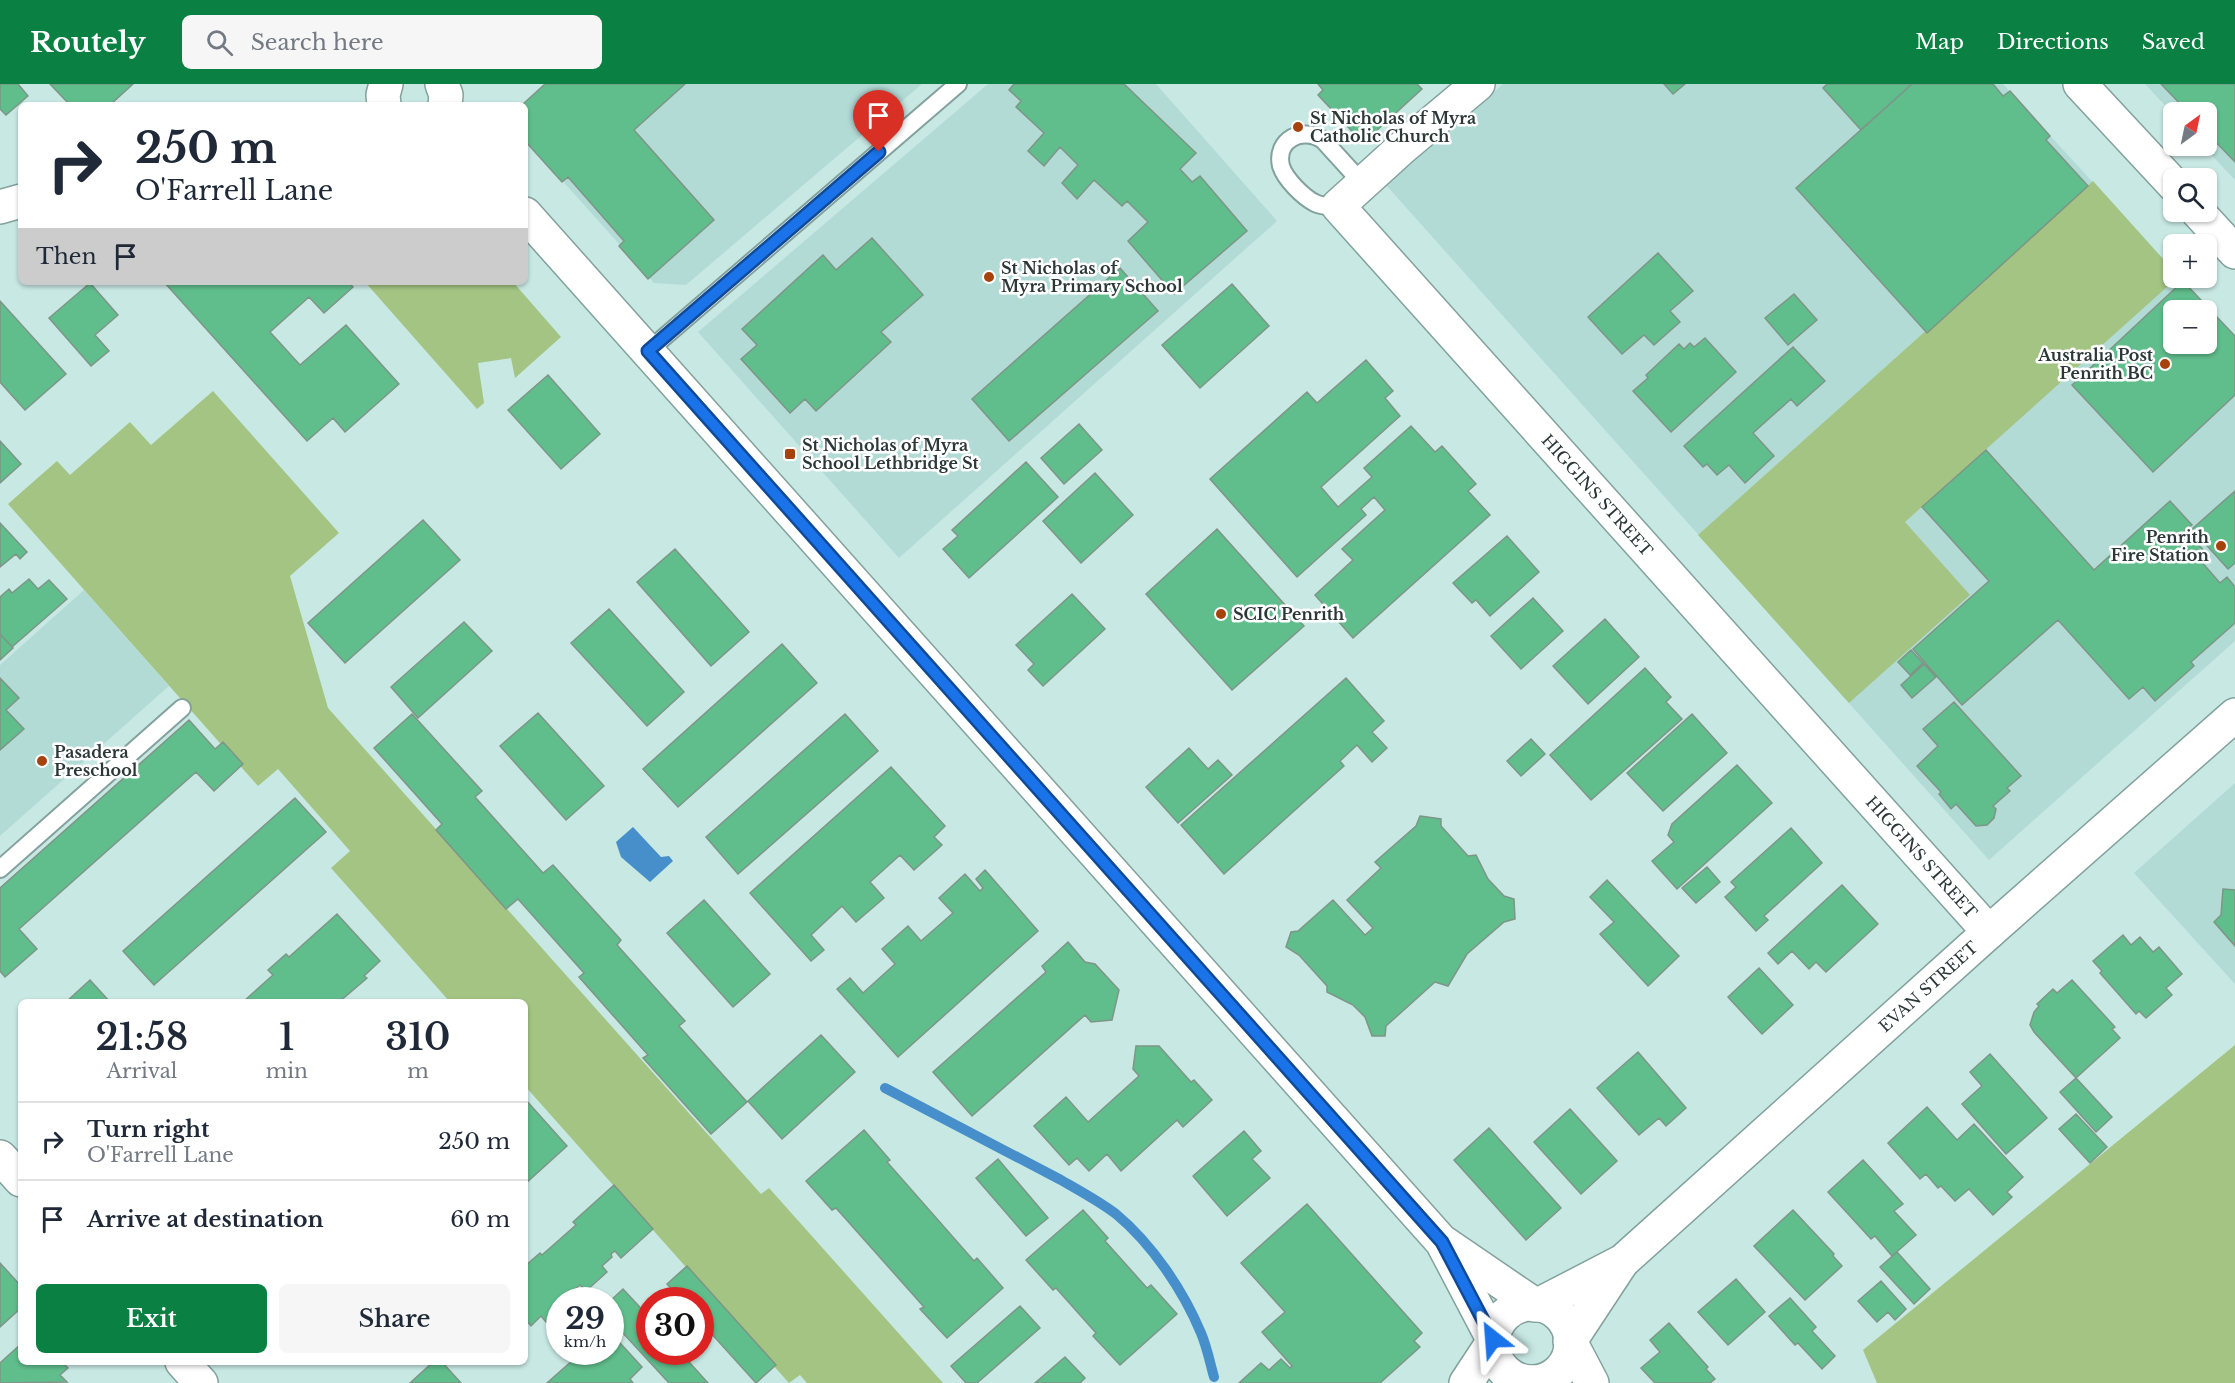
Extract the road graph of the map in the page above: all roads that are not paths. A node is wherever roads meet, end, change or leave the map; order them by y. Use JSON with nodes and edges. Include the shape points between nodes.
{"nodes":[{"id":1,"x":386,"y":84,"type":"edge"},
{"id":2,"x":958,"y":84,"type":"edge"},
{"id":3,"x":1478,"y":84,"type":"edge"},
{"id":4,"x":2080,"y":84,"type":"edge"},
{"id":5,"x":384,"y":102,"type":"edge"},
{"id":6,"x":2163,"y":173,"type":"edge"},
{"id":7,"x":1362,"y":184,"type":"junction"},
{"id":8,"x":18,"y":202,"type":"edge"},
{"id":9,"x":1338,"y":206,"type":"junction"},
{"id":10,"x":0,"y":207,"type":"edge"},
{"id":11,"x":528,"y":217,"type":"edge"},
{"id":12,"x":2207,"y":222,"type":"edge"},
{"id":13,"x":2235,"y":252,"type":"edge"},
{"id":14,"x":648,"y":351,"type":"junction"},
{"id":15,"x":182,"y":708,"type":"dead end"},
{"id":16,"x":2235,"y":715,"type":"edge"},
{"id":17,"x":0,"y":869,"type":"edge"},
{"id":18,"x":1989,"y":932,"type":"junction"},
{"id":19,"x":0,"y":1157,"type":"edge"},
{"id":20,"x":18,"y":1177,"type":"edge"},
{"id":21,"x":1442,"y":1242,"type":"junction"},
{"id":22,"x":1623,"y":1261,"type":"junction"},
{"id":23,"x":1536,"y":1305,"type":"junction"},
{"id":24,"x":1493,"y":1340,"type":"junction"},
{"id":25,"x":1570,"y":1342,"type":"junction"},
{"id":26,"x":185,"y":1365,"type":"edge"},
{"id":27,"x":201,"y":1383,"type":"edge"},
{"id":28,"x":1466,"y":1383,"type":"edge"},
{"id":29,"x":1531,"y":1383,"type":"edge"},
{"id":30,"x":1592,"y":1383,"type":"edge"}],
"edges":[{"from":1,"to":5,"type":"street"},
{"from":2,"to":14,"type":"lane"},
{"from":3,"to":7,"type":"street"},
{"from":4,"to":6,"type":"street"},
{"from":7,"to":9,"type":"street"},
{"from":7,"to":9,"type":"lane","via":[[1315,134],[1290,140],[1281,156],[1284,173],[1315,203]]},
{"from":8,"to":10,"type":"street"},
{"from":9,"to":18,"type":"street","name":"HIGGINS STREET"},
{"from":11,"to":14,"type":"street"},
{"from":12,"to":13,"type":"street"},
{"from":14,"to":21,"type":"street"},
{"from":15,"to":17,"type":"lane"},
{"from":16,"to":18,"type":"street","name":"EVAN STREET"},
{"from":18,"to":22,"type":"street","name":"EVAN STREET"},
{"from":19,"to":20,"type":"street"},
{"from":21,"to":23,"type":"street"},
{"from":21,"to":24,"type":"street"},
{"from":22,"to":23,"type":"street","name":"EVAN STREET"},
{"from":22,"to":25,"type":"street","name":"EVAN STREET"},
{"from":23,"to":24,"type":"street","via":[[1523,1305],[1503,1317]]},
{"from":23,"to":25,"type":"street","via":[[1548,1308],[1564,1321]]},
{"from":24,"to":28,"type":"street"},
{"from":24,"to":29,"type":"street","via":[[1499,1365],[1508,1374]]},
{"from":25,"to":29,"type":"street","via":[[1569,1355],[1555,1375]]},
{"from":25,"to":30,"type":"street"},
{"from":26,"to":27,"type":"street"}]}
